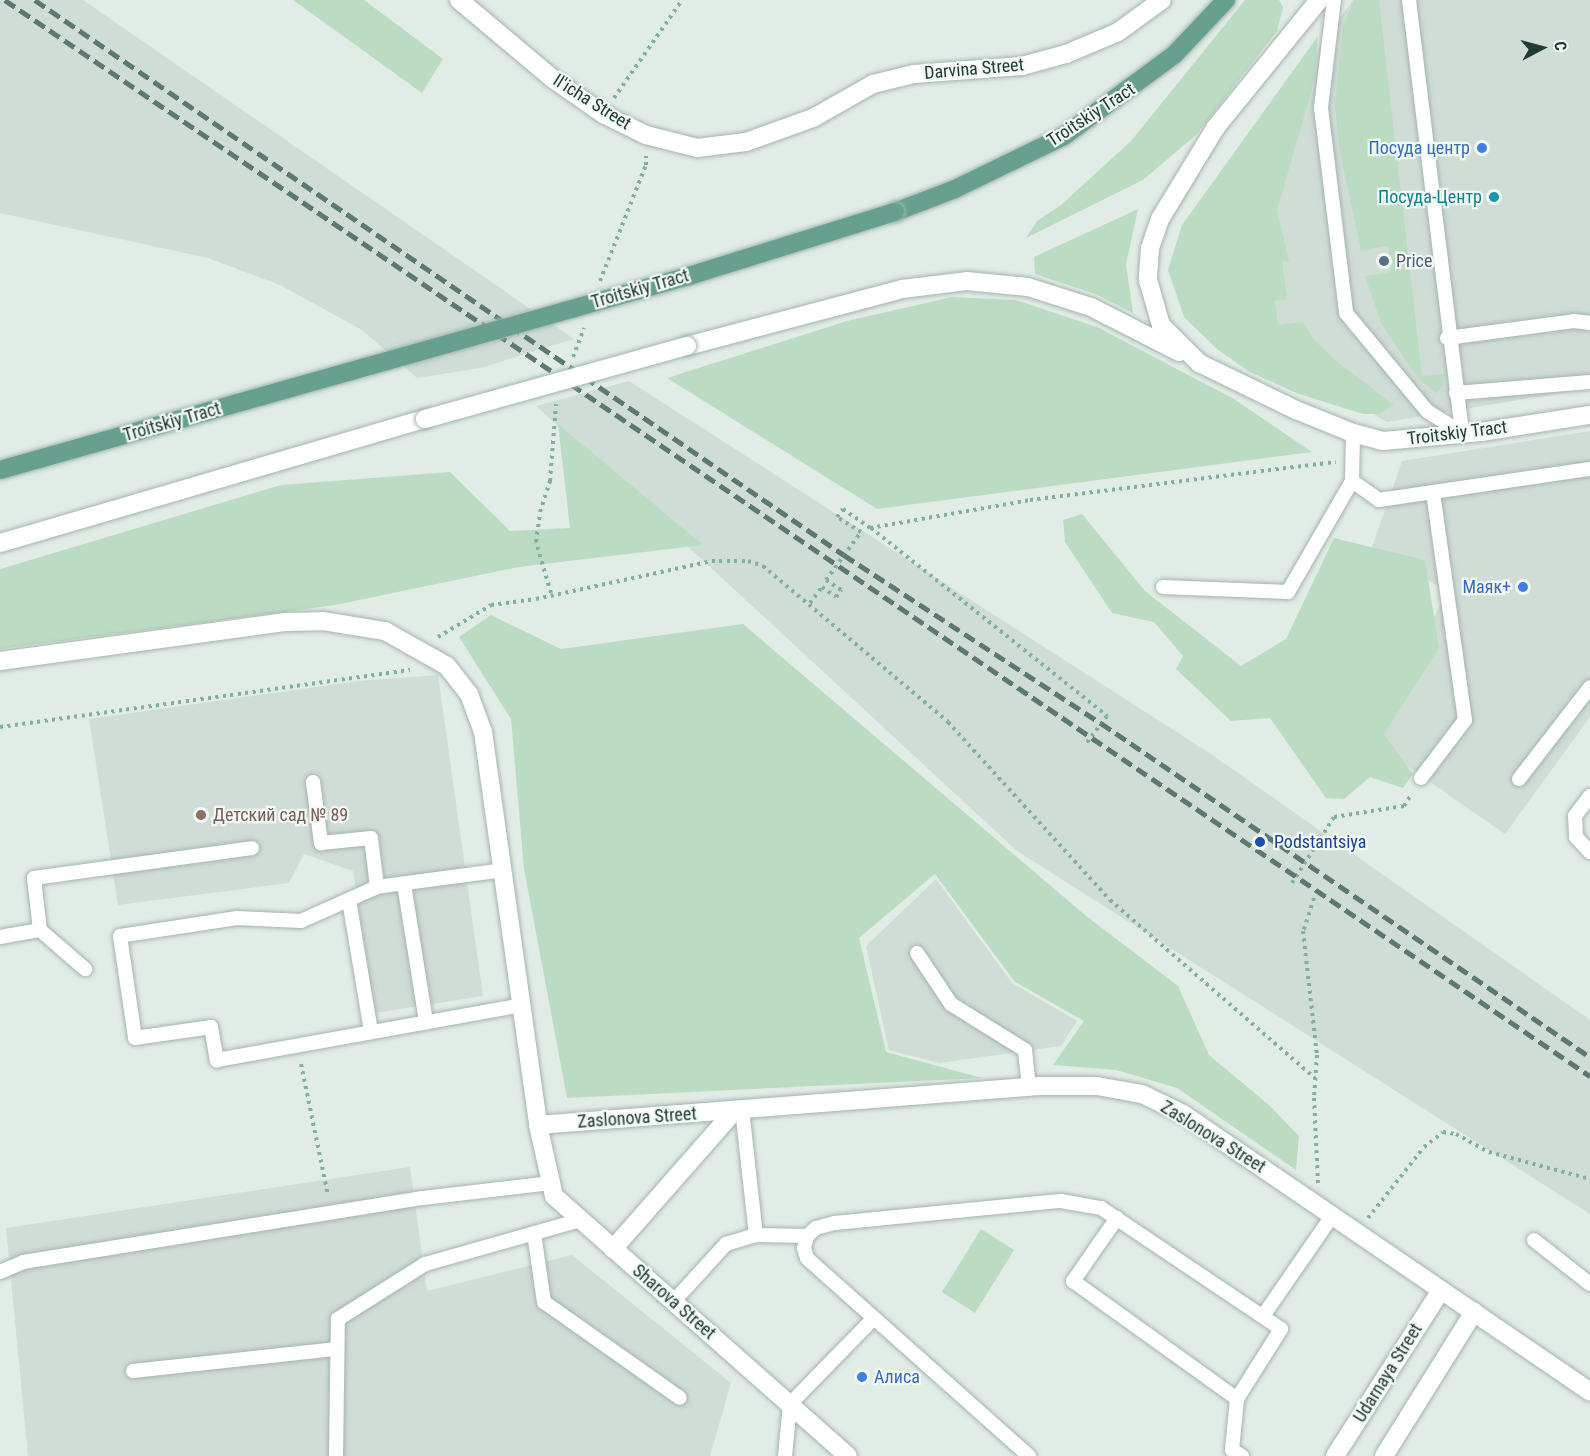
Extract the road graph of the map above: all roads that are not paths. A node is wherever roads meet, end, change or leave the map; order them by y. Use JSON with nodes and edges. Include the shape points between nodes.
{"nodes":[{"id":1,"x":459,"y":0,"type":"edge"},
{"id":2,"x":1162,"y":0,"type":"edge"},
{"id":3,"x":1226,"y":0,"type":"edge"},
{"id":4,"x":1319,"y":0,"type":"edge"},
{"id":5,"x":1334,"y":0,"type":"edge"},
{"id":6,"x":1409,"y":0,"type":"edge"},
{"id":7,"x":914,"y":74,"type":"joint"},
{"id":8,"x":1590,"y":322,"type":"edge"},
{"id":9,"x":1448,"y":338,"type":"junction"},
{"id":10,"x":1199,"y":363,"type":"junction"},
{"id":11,"x":1590,"y":382,"type":"edge"},
{"id":12,"x":1456,"y":393,"type":"junction"},
{"id":13,"x":1590,"y":415,"type":"edge"},
{"id":14,"x":1462,"y":433,"type":"junction"},
{"id":15,"x":1353,"y":434,"type":"junction"},
{"id":16,"x":1590,"y":469,"type":"edge"},
{"id":17,"x":0,"y":470,"type":"edge"},
{"id":18,"x":1352,"y":481,"type":"junction"},
{"id":19,"x":1433,"y":493,"type":"junction"},
{"id":20,"x":0,"y":543,"type":"edge"},
{"id":21,"x":1163,"y":587,"type":"dead end"},
{"id":22,"x":0,"y":662,"type":"edge"},
{"id":23,"x":1590,"y":687,"type":"edge"},
{"id":24,"x":1420,"y":778,"type":"road end"},
{"id":25,"x":1518,"y":779,"type":"dead end"},
{"id":26,"x":313,"y":782,"type":"dead end"},
{"id":27,"x":1590,"y":796,"type":"edge"},
{"id":28,"x":252,"y":849,"type":"dead end"},
{"id":29,"x":1590,"y":852,"type":"edge"},
{"id":30,"x":504,"y":870,"type":"junction"},
{"id":31,"x":404,"y":884,"type":"junction"},
{"id":32,"x":377,"y":887,"type":"junction"},
{"id":33,"x":349,"y":900,"type":"junction"},
{"id":34,"x":40,"y":930,"type":"junction"},
{"id":35,"x":0,"y":937,"type":"edge"},
{"id":36,"x":917,"y":953,"type":"dead end"},
{"id":37,"x":85,"y":969,"type":"dead end"},
{"id":38,"x":522,"y":1005,"type":"junction"},
{"id":39,"x":426,"y":1022,"type":"junction"},
{"id":40,"x":371,"y":1032,"type":"junction"},
{"id":41,"x":1029,"y":1087,"type":"junction"},
{"id":42,"x":738,"y":1110,"type":"junction"},
{"id":43,"x":538,"y":1125,"type":"junction"},
{"id":44,"x":551,"y":1183,"type":"junction"},
{"id":45,"x":1332,"y":1216,"type":"junction"},
{"id":46,"x":1117,"y":1218,"type":"junction"},
{"id":47,"x":581,"y":1220,"type":"junction"},
{"id":48,"x":534,"y":1233,"type":"junction"},
{"id":49,"x":756,"y":1235,"type":"junction"},
{"id":50,"x":807,"y":1236,"type":"junction"},
{"id":51,"x":1534,"y":1240,"type":"dead end"},
{"id":52,"x":613,"y":1249,"type":"junction"},
{"id":53,"x":0,"y":1272,"type":"edge"},
{"id":54,"x":1590,"y":1284,"type":"edge"},
{"id":55,"x":1441,"y":1290,"type":"junction"},
{"id":56,"x":673,"y":1302,"type":"junction"},
{"id":57,"x":1474,"y":1312,"type":"junction"},
{"id":58,"x":1263,"y":1316,"type":"junction"},
{"id":59,"x":874,"y":1318,"type":"junction"},
{"id":60,"x":337,"y":1349,"type":"junction"},
{"id":61,"x":133,"y":1371,"type":"dead end"},
{"id":62,"x":1590,"y":1392,"type":"edge"},
{"id":63,"x":680,"y":1398,"type":"dead end"},
{"id":64,"x":1237,"y":1399,"type":"junction"},
{"id":65,"x":790,"y":1404,"type":"junction"},
{"id":66,"x":1234,"y":1454,"type":"edge"},
{"id":67,"x":336,"y":1456,"type":"edge"},
{"id":68,"x":785,"y":1456,"type":"edge"},
{"id":69,"x":848,"y":1456,"type":"edge"},
{"id":70,"x":1029,"y":1456,"type":"edge"},
{"id":71,"x":1335,"y":1456,"type":"edge"},
{"id":72,"x":1384,"y":1456,"type":"edge"}],
"edges":[{"from":1,"to":7,"type":"street","name":"Il'icha Street","via":[[553,79],[603,114],[674,143],[723,146],[813,118],[873,84]]},
{"from":2,"to":7,"type":"street","name":"Darvina Street","via":[[1118,32],[1066,54],[1022,66]]},
{"from":3,"to":17,"type":"main road","name":"Troitskiy Tract","bridge":true,"via":[[1174,55],[1064,136],[955,189],[895,212],[678,279]]},
{"from":4,"to":10,"type":"street","name":"Troitskiy Tract","via":[[1216,127],[1160,219],[1150,248],[1148,280],[1161,325]]},
{"from":5,"to":14,"type":"lane","via":[[1321,108],[1346,313],[1427,411]]},
{"from":6,"to":9,"type":"lane"},
{"from":8,"to":9,"type":"lane"},
{"from":9,"to":12,"type":"lane"},
{"from":10,"to":15,"type":"street","name":"Troitskiy Tract"},
{"from":10,"to":20,"type":"street","bridge":true,"via":[[1091,306],[1029,287],[967,281],[902,289],[425,419]]},
{"from":11,"to":12,"type":"lane"},
{"from":12,"to":14,"type":"lane"},
{"from":13,"to":14,"type":"street","name":"Troitskiy Tract"},
{"from":14,"to":15,"type":"street","name":"Troitskiy Tract","via":[[1383,441]]},
{"from":15,"to":18,"type":"lane"},
{"from":16,"to":19,"type":"lane"},
{"from":18,"to":19,"type":"lane","via":[[1379,500]]},
{"from":18,"to":21,"type":"lane","via":[[1287,592]]},
{"from":19,"to":24,"type":"lane","via":[[1465,720]]},
{"from":22,"to":30,"type":"street","name":"Sharova Street","via":[[284,622],[323,621],[385,631],[447,666],[469,694],[479,722]]},
{"from":23,"to":25,"type":"lane"},
{"from":26,"to":32,"type":"lane","via":[[321,843],[371,838]]},
{"from":27,"to":29,"type":"lane","via":[[1575,816],[1576,837]]},
{"from":28,"to":34,"type":"lane","via":[[34,878]]},
{"from":30,"to":31,"type":"lane"},
{"from":30,"to":38,"type":"street","name":"Sharova Street"},
{"from":31,"to":32,"type":"lane"},
{"from":31,"to":39,"type":"lane"},
{"from":32,"to":33,"type":"lane"},
{"from":33,"to":40,"type":"lane"},
{"from":33,"to":40,"type":"lane","via":[[301,921],[237,918],[120,936],[135,1038],[211,1027],[217,1060]]},
{"from":34,"to":35,"type":"lane"},
{"from":34,"to":37,"type":"lane"},
{"from":36,"to":41,"type":"lane","via":[[951,1004],[1026,1050]]},
{"from":38,"to":39,"type":"lane"},
{"from":38,"to":43,"type":"street","name":"Sharova Street"},
{"from":39,"to":40,"type":"lane"},
{"from":41,"to":42,"type":"street","name":"Zaslonova Street"},
{"from":41,"to":45,"type":"street","name":"Zaslonova Street","via":[[1096,1086],[1142,1094],[1184,1114]]},
{"from":42,"to":43,"type":"street","name":"Zaslonova Street"},
{"from":42,"to":49,"type":"lane"},
{"from":42,"to":52,"type":"street","name":"Zaslonova Street"},
{"from":43,"to":44,"type":"street","name":"Sharova Street"},
{"from":44,"to":47,"type":"street","name":"Sharova Street","via":[[554,1197]]},
{"from":44,"to":53,"type":"lane","via":[[331,1213],[23,1263]]},
{"from":45,"to":55,"type":"street","name":"Zaslonova Street"},
{"from":45,"to":58,"type":"lane"},
{"from":46,"to":50,"type":"lane","via":[[1101,1208],[1061,1201],[835,1223],[816,1228]]},
{"from":46,"to":58,"type":"lane"},
{"from":46,"to":64,"type":"lane","via":[[1073,1281]]},
{"from":47,"to":48,"type":"lane"},
{"from":47,"to":52,"type":"street","name":"Sharova Street"},
{"from":48,"to":60,"type":"lane","via":[[425,1264],[338,1319]]},
{"from":48,"to":63,"type":"lane","via":[[544,1302]]},
{"from":49,"to":50,"type":"lane"},
{"from":49,"to":56,"type":"lane","via":[[726,1244]]},
{"from":50,"to":59,"type":"lane","via":[[807,1258]]},
{"from":51,"to":54,"type":"lane"},
{"from":52,"to":56,"type":"street","name":"Sharova Street"},
{"from":55,"to":57,"type":"street","name":"Zaslonova Street"},
{"from":55,"to":71,"type":"street","name":"Udarnaya Street"},
{"from":56,"to":65,"type":"street","name":"Sharova Street"},
{"from":57,"to":62,"type":"street","name":"Zaslonova Street"},
{"from":57,"to":72,"type":"street"},
{"from":58,"to":64,"type":"lane","via":[[1281,1329]]},
{"from":59,"to":65,"type":"lane"},
{"from":59,"to":70,"type":"lane"},
{"from":60,"to":61,"type":"lane"},
{"from":60,"to":67,"type":"lane"},
{"from":64,"to":66,"type":"lane"},
{"from":65,"to":68,"type":"lane"},
{"from":65,"to":69,"type":"street","name":"Sharova Street"}]}
